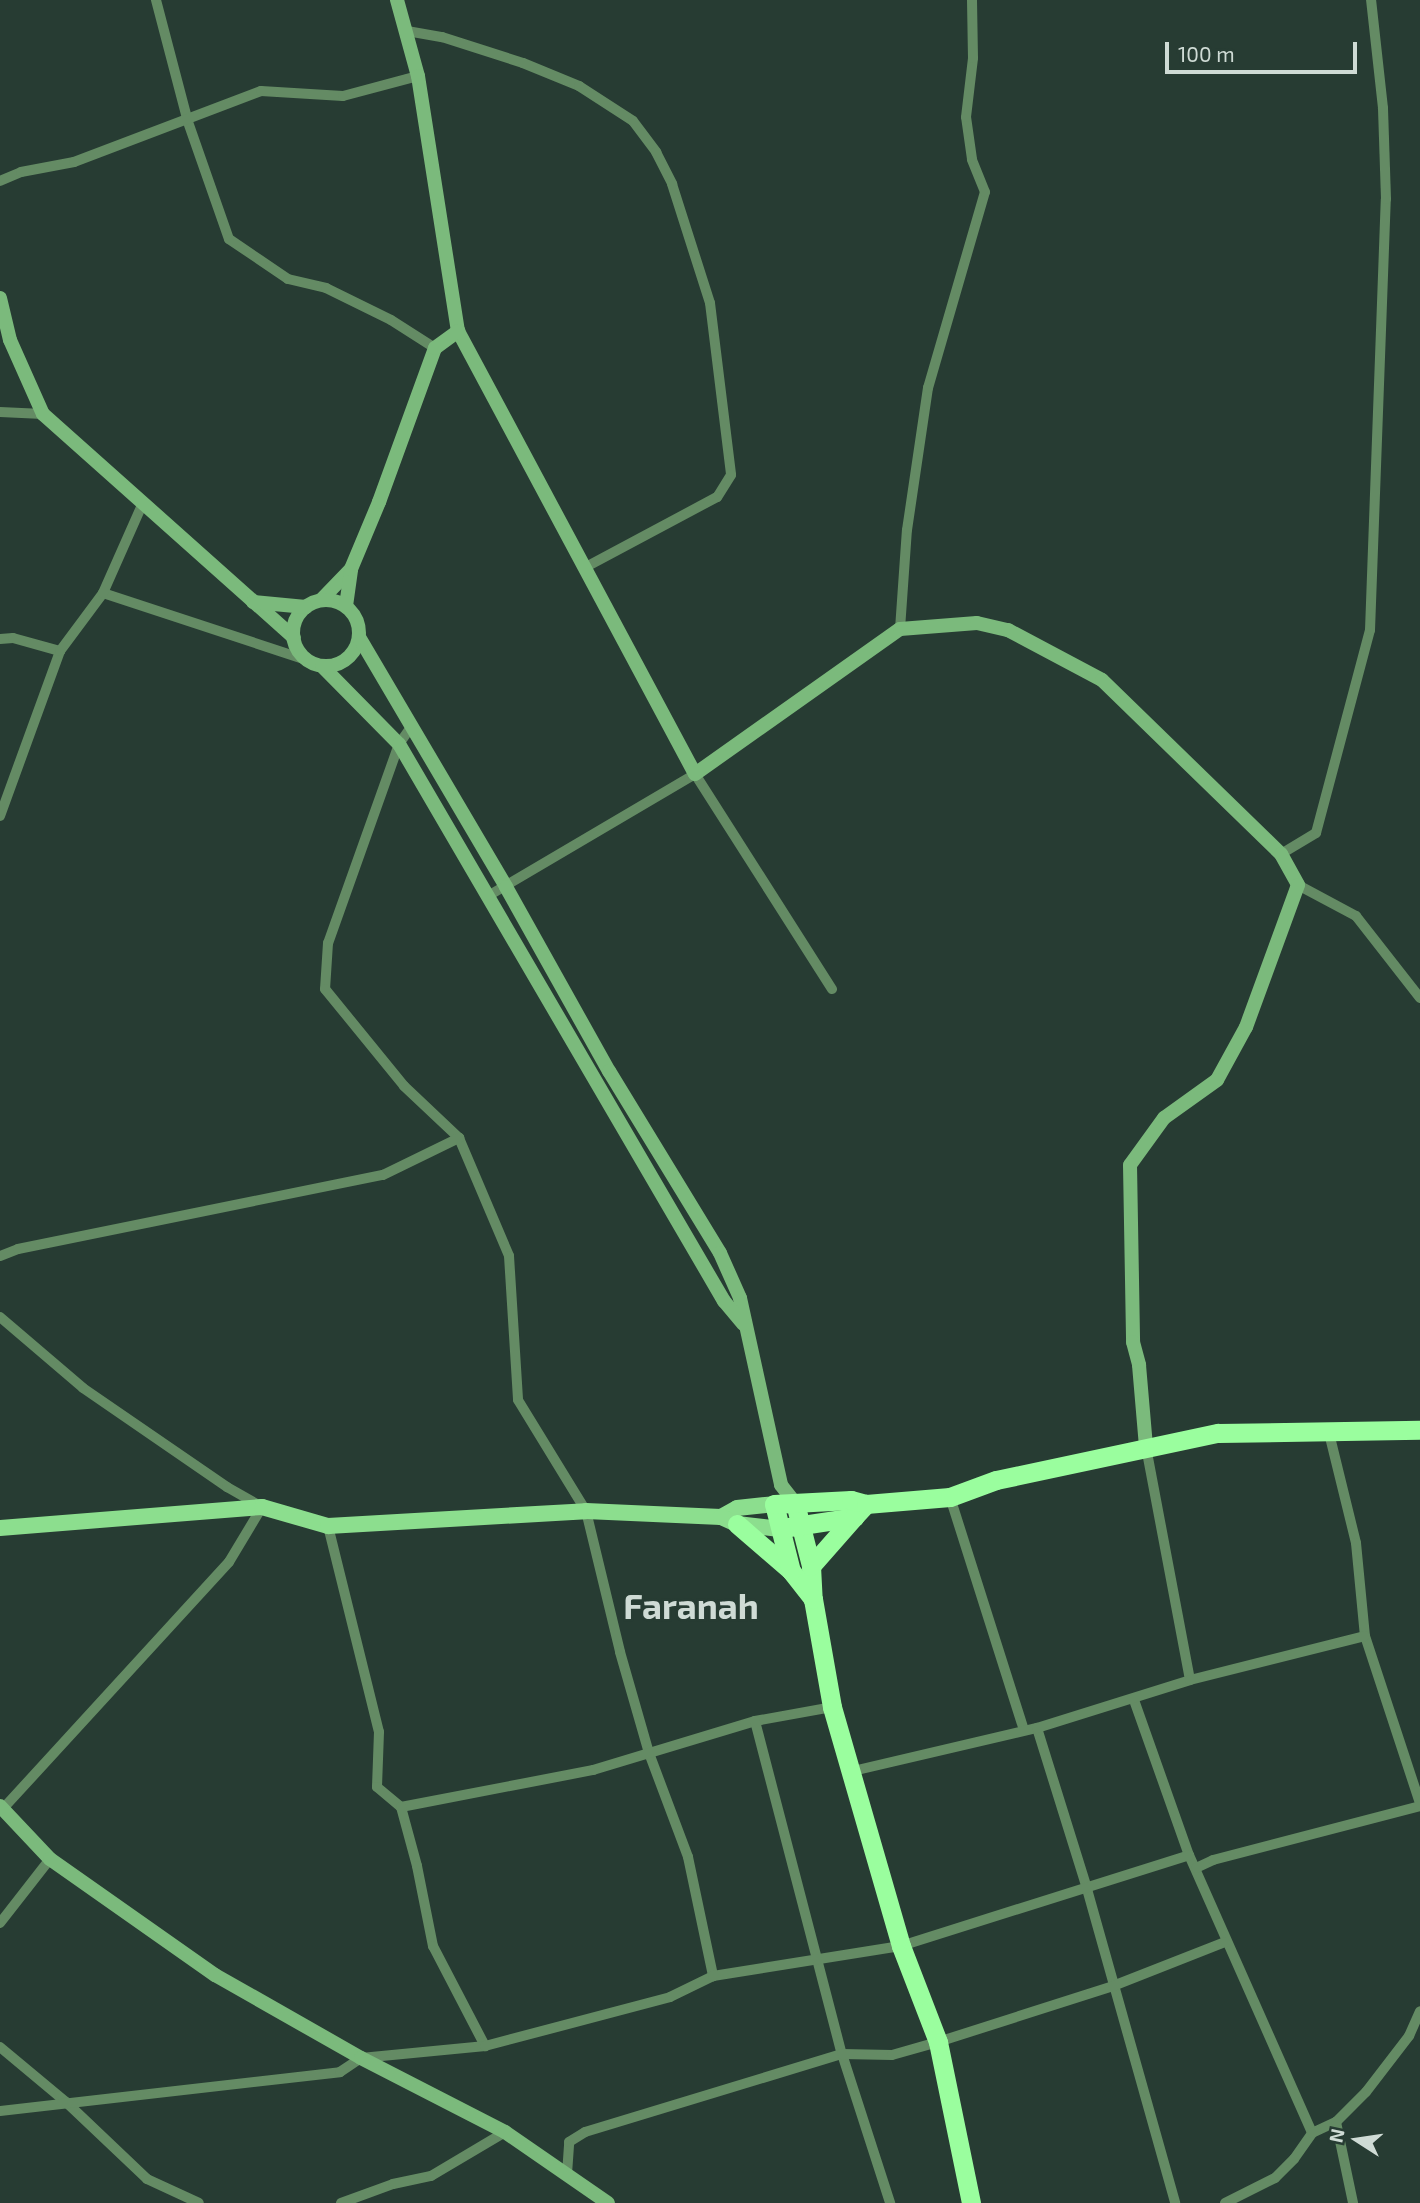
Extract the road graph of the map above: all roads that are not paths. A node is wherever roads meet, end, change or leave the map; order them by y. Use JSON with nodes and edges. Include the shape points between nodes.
{"nodes":[{"id":1,"x":156,"y":0,"type":"edge"},
{"id":2,"x":397,"y":0,"type":"edge"},
{"id":3,"x":972,"y":0,"type":"edge"},
{"id":4,"x":1371,"y":0,"type":"edge"},
{"id":5,"x":407,"y":31,"type":"junction"},
{"id":6,"x":418,"y":76,"type":"junction"},
{"id":7,"x":188,"y":122,"type":"junction"},
{"id":8,"x":0,"y":181,"type":"edge"},
{"id":9,"x":0,"y":298,"type":"edge"},
{"id":10,"x":458,"y":331,"type":"junction"},
{"id":11,"x":435,"y":348,"type":"junction"},
{"id":12,"x":0,"y":412,"type":"edge"},
{"id":13,"x":43,"y":414,"type":"junction"},
{"id":14,"x":142,"y":505,"type":"junction"},
{"id":15,"x":584,"y":568,"type":"junction"},
{"id":16,"x":351,"y":569,"type":"junction"},
{"id":17,"x":103,"y":593,"type":"junction"},
{"id":18,"x":321,"y":600,"type":"junction"},
{"id":19,"x":253,"y":602,"type":"junction"},
{"id":20,"x":346,"y":606,"type":"junction"},
{"id":21,"x":306,"y":607,"type":"junction"},
{"id":22,"x":900,"y":629,"type":"junction"},
{"id":23,"x":359,"y":637,"type":"junction"},
{"id":24,"x":294,"y":638,"type":"junction"},
{"id":25,"x":0,"y":639,"type":"edge"},
{"id":26,"x":60,"y":651,"type":"junction"},
{"id":27,"x":307,"y":660,"type":"junction"},
{"id":28,"x":322,"y":666,"type":"junction"},
{"id":29,"x":411,"y":727,"type":"junction"},
{"id":30,"x":399,"y":744,"type":"junction"},
{"id":31,"x":695,"y":774,"type":"junction"},
{"id":32,"x":0,"y":816,"type":"edge"},
{"id":33,"x":1281,"y":854,"type":"junction"},
{"id":34,"x":1298,"y":885,"type":"junction"},
{"id":35,"x":506,"y":887,"type":"junction"},
{"id":36,"x":488,"y":896,"type":"junction"},
{"id":37,"x":832,"y":989,"type":"dead end"},
{"id":38,"x":1420,"y":999,"type":"edge"},
{"id":39,"x":459,"y":1138,"type":"junction"},
{"id":40,"x":0,"y":1256,"type":"edge"},
{"id":41,"x":0,"y":1317,"type":"edge"},
{"id":42,"x":744,"y":1325,"type":"junction"},
{"id":43,"x":1420,"y":1430,"type":"edge"},
{"id":44,"x":1329,"y":1433,"type":"junction"},
{"id":45,"x":1146,"y":1447,"type":"junction"},
{"id":46,"x":778,"y":1494,"type":"junction"},
{"id":47,"x":950,"y":1497,"type":"junction"},
{"id":48,"x":795,"y":1503,"type":"junction"},
{"id":49,"x":262,"y":1507,"type":"junction"},
{"id":50,"x":860,"y":1510,"type":"junction"},
{"id":51,"x":586,"y":1511,"type":"junction"},
{"id":52,"x":729,"y":1520,"type":"junction"},
{"id":53,"x":802,"y":1525,"type":"junction"},
{"id":54,"x":328,"y":1526,"type":"junction"},
{"id":55,"x":0,"y":1528,"type":"edge"},
{"id":56,"x":780,"y":1529,"type":"junction"},
{"id":57,"x":811,"y":1566,"type":"junction"},
{"id":58,"x":791,"y":1571,"type":"junction"},
{"id":59,"x":813,"y":1600,"type":"junction"},
{"id":60,"x":1365,"y":1636,"type":"junction"},
{"id":61,"x":1190,"y":1680,"type":"junction"},
{"id":62,"x":1134,"y":1700,"type":"junction"},
{"id":63,"x":832,"y":1707,"type":"junction"},
{"id":64,"x":755,"y":1721,"type":"junction"},
{"id":65,"x":1037,"y":1728,"type":"junction"},
{"id":66,"x":1024,"y":1730,"type":"junction"},
{"id":67,"x":649,"y":1753,"type":"junction"},
{"id":68,"x":853,"y":1771,"type":"junction"},
{"id":69,"x":1420,"y":1804,"type":"edge"},
{"id":70,"x":2,"y":1807,"type":"edge"},
{"id":71,"x":401,"y":1807,"type":"junction"},
{"id":72,"x":1189,"y":1855,"type":"junction"},
{"id":73,"x":50,"y":1859,"type":"junction"},
{"id":74,"x":1196,"y":1868,"type":"junction"},
{"id":75,"x":1087,"y":1888,"type":"junction"},
{"id":76,"x":0,"y":1923,"type":"edge"},
{"id":77,"x":1225,"y":1942,"type":"junction"},
{"id":78,"x":901,"y":1946,"type":"junction"},
{"id":79,"x":818,"y":1960,"type":"junction"},
{"id":80,"x":713,"y":1976,"type":"junction"},
{"id":81,"x":1113,"y":1986,"type":"junction"},
{"id":82,"x":1420,"y":2011,"type":"edge"},
{"id":83,"x":1415,"y":2038,"type":"edge"},
{"id":84,"x":938,"y":2042,"type":"junction"},
{"id":85,"x":485,"y":2046,"type":"junction"},
{"id":86,"x":0,"y":2047,"type":"edge"},
{"id":87,"x":842,"y":2054,"type":"junction"},
{"id":88,"x":361,"y":2058,"type":"junction"},
{"id":89,"x":66,"y":2102,"type":"junction"},
{"id":90,"x":0,"y":2111,"type":"edge"},
{"id":91,"x":1336,"y":2122,"type":"junction"},
{"id":92,"x":505,"y":2132,"type":"junction"},
{"id":93,"x":1312,"y":2133,"type":"junction"},
{"id":94,"x":566,"y":2174,"type":"junction"},
{"id":95,"x":199,"y":2203,"type":"edge"},
{"id":96,"x":341,"y":2203,"type":"edge"},
{"id":97,"x":608,"y":2203,"type":"edge"},
{"id":98,"x":890,"y":2203,"type":"edge"},
{"id":99,"x":971,"y":2203,"type":"edge"},
{"id":100,"x":1175,"y":2203,"type":"edge"},
{"id":101,"x":1225,"y":2203,"type":"edge"},
{"id":102,"x":1353,"y":2203,"type":"edge"}],
"edges":[{"from":1,"to":7,"type":"street"},
{"from":2,"to":5,"type":"main road"},
{"from":3,"to":22,"type":"street","via":[[973,58],[966,117],[972,159],[985,192],[928,388],[907,530]]},
{"from":4,"to":33,"type":"street","via":[[1383,108],[1386,199],[1370,629],[1316,833]]},
{"from":5,"to":6,"type":"main road"},
{"from":5,"to":15,"type":"street","via":[[442,37],[579,86],[633,121],[672,184],[710,303],[731,475],[717,497]]},
{"from":6,"to":7,"type":"street","via":[[343,96],[261,92]]},
{"from":6,"to":10,"type":"main road"},
{"from":7,"to":8,"type":"street","via":[[75,162]]},
{"from":7,"to":11,"type":"street","via":[[229,239],[288,279],[326,288]]},
{"from":9,"to":13,"type":"main road","via":[[10,340]]},
{"from":10,"to":11,"type":"main road"},
{"from":10,"to":15,"type":"main road"},
{"from":11,"to":16,"type":"main road"},
{"from":12,"to":13,"type":"street"},
{"from":13,"to":14,"type":"main road"},
{"from":14,"to":17,"type":"street"},
{"from":14,"to":19,"type":"main road"},
{"from":15,"to":31,"type":"main road"},
{"from":16,"to":18,"type":"main road"},
{"from":16,"to":20,"type":"main road"},
{"from":17,"to":26,"type":"street"},
{"from":17,"to":27,"type":"street"},
{"from":18,"to":20,"type":"main road"},
{"from":18,"to":21,"type":"main road"},
{"from":19,"to":21,"type":"main road"},
{"from":19,"to":24,"type":"main road"},
{"from":20,"to":23,"type":"main road","via":[[356,620]]},
{"from":21,"to":24,"type":"main road","via":[[296,621]]},
{"from":22,"to":31,"type":"main road"},
{"from":22,"to":33,"type":"main road","via":[[977,623],[1008,630],[1102,680]]},
{"from":23,"to":28,"type":"main road","via":[[347,659]]},
{"from":23,"to":29,"type":"main road"},
{"from":24,"to":27,"type":"main road"},
{"from":25,"to":26,"type":"street","via":[[13,638]]},
{"from":26,"to":32,"type":"street"},
{"from":27,"to":28,"type":"main road"},
{"from":28,"to":30,"type":"main road"},
{"from":29,"to":30,"type":"street"},
{"from":29,"to":35,"type":"main road"},
{"from":30,"to":36,"type":"main road"},
{"from":30,"to":39,"type":"street","via":[[328,943],[325,989],[404,1086]]},
{"from":31,"to":35,"type":"street"},
{"from":31,"to":37,"type":"street"},
{"from":33,"to":34,"type":"main road"},
{"from":34,"to":38,"type":"street","via":[[1356,916]]},
{"from":34,"to":45,"type":"main road","via":[[1246,1027],[1217,1080],[1164,1118],[1130,1166],[1133,1342]]},
{"from":35,"to":36,"type":"street"},
{"from":35,"to":42,"type":"main road","via":[[609,1071],[720,1253],[740,1298]]},
{"from":36,"to":42,"type":"main road","via":[[724,1301]]},
{"from":39,"to":40,"type":"street","via":[[383,1175]]},
{"from":39,"to":51,"type":"street","via":[[509,1256],[518,1400]]},
{"from":41,"to":49,"type":"street","via":[[83,1388]]},
{"from":42,"to":46,"type":"main road","via":[[764,1398]]},
{"from":43,"to":44,"type":"highway"},
{"from":44,"to":45,"type":"highway","via":[[1283,1429],[1218,1433]]},
{"from":44,"to":60,"type":"street","via":[[1356,1543]]},
{"from":45,"to":47,"type":"highway","via":[[996,1480]]},
{"from":45,"to":61,"type":"street"},
{"from":46,"to":48,"type":"highway"},
{"from":46,"to":52,"type":"main road","via":[[737,1508]]},
{"from":46,"to":56,"type":"highway"},
{"from":47,"to":50,"type":"highway"},
{"from":47,"to":66,"type":"street"},
{"from":48,"to":50,"type":"highway","via":[[851,1500]]},
{"from":48,"to":53,"type":"highway"},
{"from":49,"to":54,"type":"main road"},
{"from":49,"to":55,"type":"main road"},
{"from":49,"to":70,"type":"street","via":[[229,1562]]},
{"from":50,"to":53,"type":"highway"},
{"from":50,"to":57,"type":"highway"},
{"from":51,"to":52,"type":"main road"},
{"from":51,"to":54,"type":"main road"},
{"from":51,"to":67,"type":"street"},
{"from":52,"to":56,"type":"main road"},
{"from":52,"to":58,"type":"highway"},
{"from":53,"to":56,"type":"highway"},
{"from":53,"to":57,"type":"highway"},
{"from":54,"to":71,"type":"street","via":[[379,1732],[377,1787]]},
{"from":56,"to":58,"type":"highway"},
{"from":57,"to":59,"type":"highway"},
{"from":58,"to":59,"type":"highway"},
{"from":59,"to":63,"type":"highway"},
{"from":60,"to":61,"type":"street"},
{"from":60,"to":69,"type":"street"},
{"from":61,"to":62,"type":"street"},
{"from":62,"to":65,"type":"street"},
{"from":62,"to":72,"type":"street"},
{"from":63,"to":64,"type":"street"},
{"from":63,"to":68,"type":"highway"},
{"from":64,"to":67,"type":"street"},
{"from":64,"to":79,"type":"street"},
{"from":65,"to":66,"type":"street"},
{"from":65,"to":75,"type":"street"},
{"from":66,"to":68,"type":"street"},
{"from":67,"to":71,"type":"street","via":[[593,1770]]},
{"from":67,"to":80,"type":"street","via":[[688,1857]]},
{"from":68,"to":78,"type":"highway"},
{"from":69,"to":74,"type":"street"},
{"from":70,"to":73,"type":"main road"},
{"from":71,"to":85,"type":"street","via":[[433,1946]]},
{"from":72,"to":74,"type":"street"},
{"from":72,"to":75,"type":"street"},
{"from":73,"to":76,"type":"street"},
{"from":73,"to":88,"type":"main road","via":[[215,1975]]},
{"from":74,"to":77,"type":"street"},
{"from":75,"to":78,"type":"street"},
{"from":75,"to":81,"type":"street"},
{"from":77,"to":81,"type":"street"},
{"from":77,"to":93,"type":"street"},
{"from":78,"to":79,"type":"street"},
{"from":78,"to":84,"type":"highway"},
{"from":79,"to":80,"type":"street"},
{"from":79,"to":87,"type":"street"},
{"from":80,"to":85,"type":"street","via":[[670,1997]]},
{"from":81,"to":84,"type":"street"},
{"from":81,"to":100,"type":"street"},
{"from":82,"to":83,"type":"street"},
{"from":83,"to":91,"type":"street"},
{"from":84,"to":87,"type":"street","via":[[892,2055]]},
{"from":84,"to":99,"type":"highway"},
{"from":85,"to":88,"type":"street"},
{"from":86,"to":89,"type":"street"},
{"from":87,"to":94,"type":"street","via":[[585,2132],[569,2142]]},
{"from":87,"to":98,"type":"street"},
{"from":88,"to":89,"type":"street","via":[[340,2072]]},
{"from":88,"to":92,"type":"main road"},
{"from":89,"to":90,"type":"street"},
{"from":89,"to":95,"type":"street","via":[[147,2179]]},
{"from":91,"to":93,"type":"street"},
{"from":91,"to":102,"type":"street"},
{"from":92,"to":94,"type":"main road"},
{"from":92,"to":96,"type":"street","via":[[431,2176]]},
{"from":93,"to":101,"type":"street","via":[[1275,2178]]},
{"from":94,"to":97,"type":"main road"}]}
